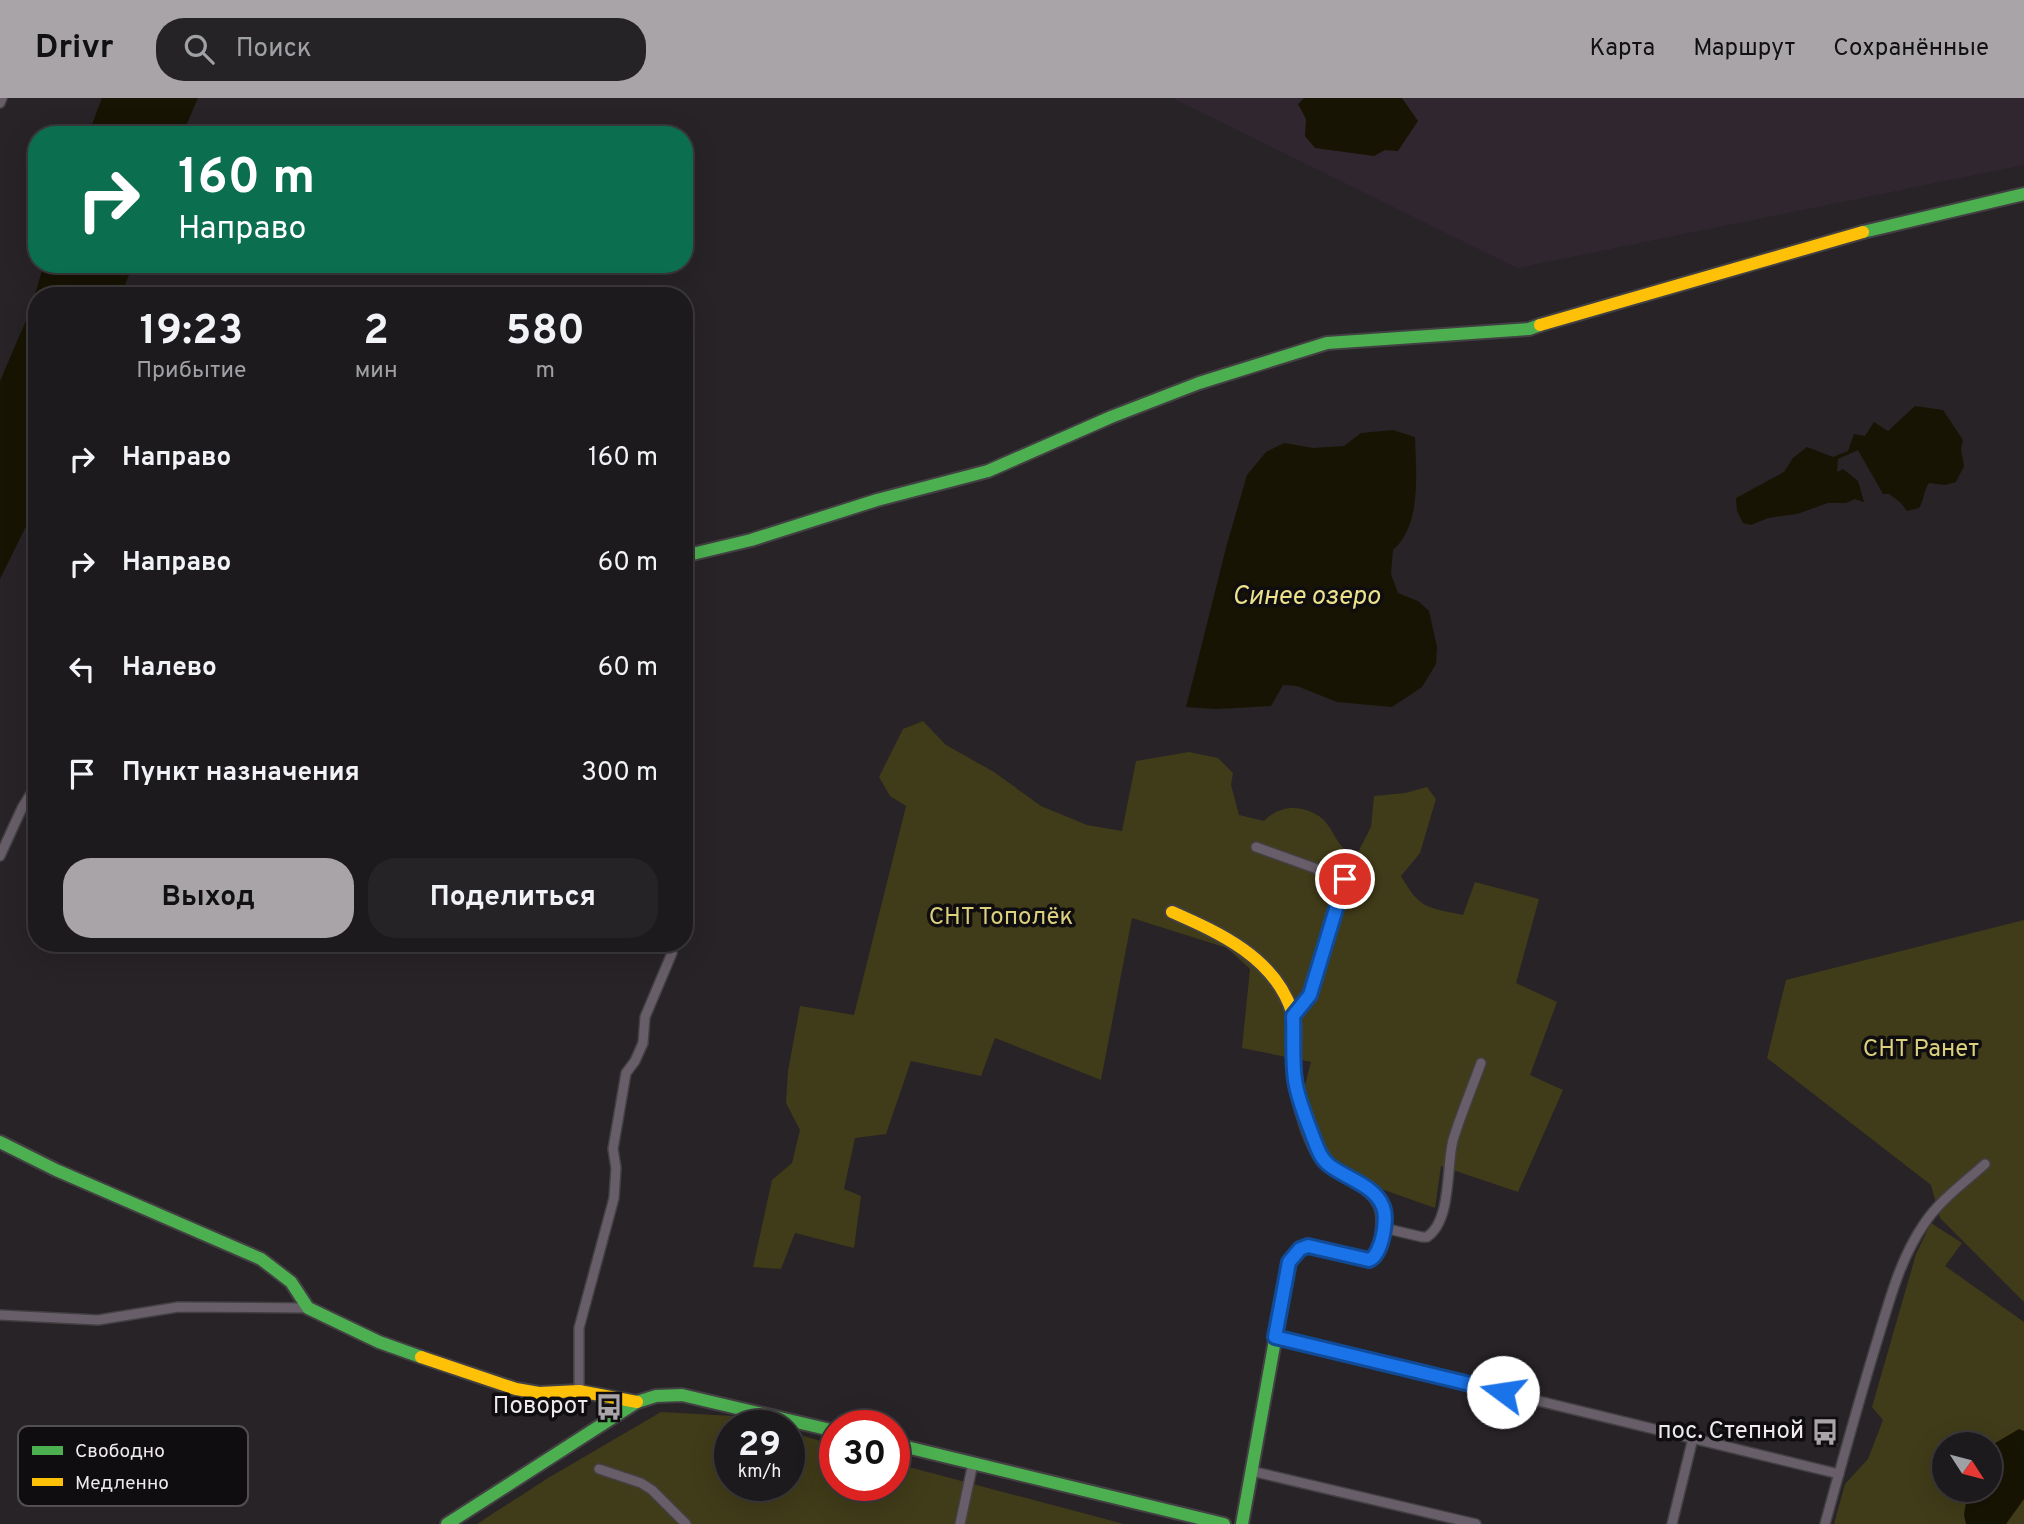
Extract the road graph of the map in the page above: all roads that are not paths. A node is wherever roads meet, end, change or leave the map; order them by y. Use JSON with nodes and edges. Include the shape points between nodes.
{"nodes":[{"id":1,"x":2024,"y":194,"type":"edge"},
{"id":2,"x":693,"y":554,"type":"edge"},
{"id":3,"x":28,"y":798,"type":"edge"},
{"id":4,"x":1256,"y":847,"type":"dead end"},
{"id":5,"x":0,"y":856,"type":"edge"},
{"id":6,"x":1172,"y":912,"type":"dead end"},
{"id":7,"x":673,"y":953,"type":"dead end"},
{"id":8,"x":1293,"y":1016,"type":"junction"},
{"id":9,"x":1481,"y":1063,"type":"dead end"},
{"id":10,"x":0,"y":1142,"type":"edge"},
{"id":11,"x":1985,"y":1164,"type":"dead end"},
{"id":12,"x":1384,"y":1228,"type":"junction"},
{"id":13,"x":308,"y":1307,"type":"junction"},
{"id":14,"x":0,"y":1315,"type":"edge"},
{"id":15,"x":1275,"y":1337,"type":"junction"},
{"id":16,"x":579,"y":1391,"type":"junction"},
{"id":17,"x":637,"y":1402,"type":"junction"},
{"id":18,"x":819,"y":1427,"type":"edge"},
{"id":19,"x":1693,"y":1438,"type":"junction"},
{"id":20,"x":910,"y":1448,"type":"edge"},
{"id":21,"x":973,"y":1463,"type":"junction"},
{"id":22,"x":599,"y":1469,"type":"dead end"},
{"id":23,"x":1251,"y":1471,"type":"junction"},
{"id":24,"x":1839,"y":1474,"type":"junction"},
{"id":25,"x":447,"y":1524,"type":"edge"},
{"id":26,"x":686,"y":1524,"type":"edge"},
{"id":27,"x":960,"y":1524,"type":"edge"},
{"id":28,"x":1224,"y":1524,"type":"edge"},
{"id":29,"x":1242,"y":1524,"type":"edge"},
{"id":30,"x":1476,"y":1524,"type":"edge"},
{"id":31,"x":1672,"y":1524,"type":"edge"},
{"id":32,"x":1825,"y":1524,"type":"edge"}],
"edges":[{"from":1,"to":2,"type":"street","via":[[1897,223],[1529,330],[1326,342],[1175,392],[988,471]]},
{"from":3,"to":5,"type":"street"},
{"from":4,"to":8,"type":"street","via":[[1345,879],[1310,995]]},
{"from":6,"to":8,"type":"street","via":[[1244,947],[1277,984]]},
{"from":7,"to":16,"type":"street","via":[[645,1017],[635,1061],[626,1073],[613,1149],[614,1198],[579,1328]]},
{"from":8,"to":12,"type":"street","via":[[1294,1077],[1321,1156],[1378,1197]]},
{"from":9,"to":12,"type":"street","via":[[1453,1142],[1438,1227],[1427,1237]]},
{"from":10,"to":13,"type":"street","via":[[261,1259],[291,1282]]},
{"from":11,"to":24,"type":"street","via":[[1926,1221],[1910,1245]]},
{"from":12,"to":15,"type":"street","via":[[1374,1259],[1308,1246],[1294,1255]]},
{"from":13,"to":14,"type":"street","via":[[178,1307],[98,1320]]},
{"from":13,"to":16,"type":"street","via":[[379,1342],[471,1375],[538,1393]]},
{"from":15,"to":19,"type":"street"},
{"from":15,"to":23,"type":"street"},
{"from":16,"to":17,"type":"street"},
{"from":17,"to":18,"type":"street","via":[[682,1395]]},
{"from":17,"to":25,"type":"street"},
{"from":19,"to":24,"type":"street"},
{"from":19,"to":31,"type":"street"},
{"from":20,"to":21,"type":"street"},
{"from":21,"to":27,"type":"street"},
{"from":21,"to":28,"type":"street"},
{"from":22,"to":26,"type":"street","via":[[652,1490]]},
{"from":23,"to":29,"type":"street"},
{"from":23,"to":30,"type":"street"},
{"from":24,"to":32,"type":"street"}]}
